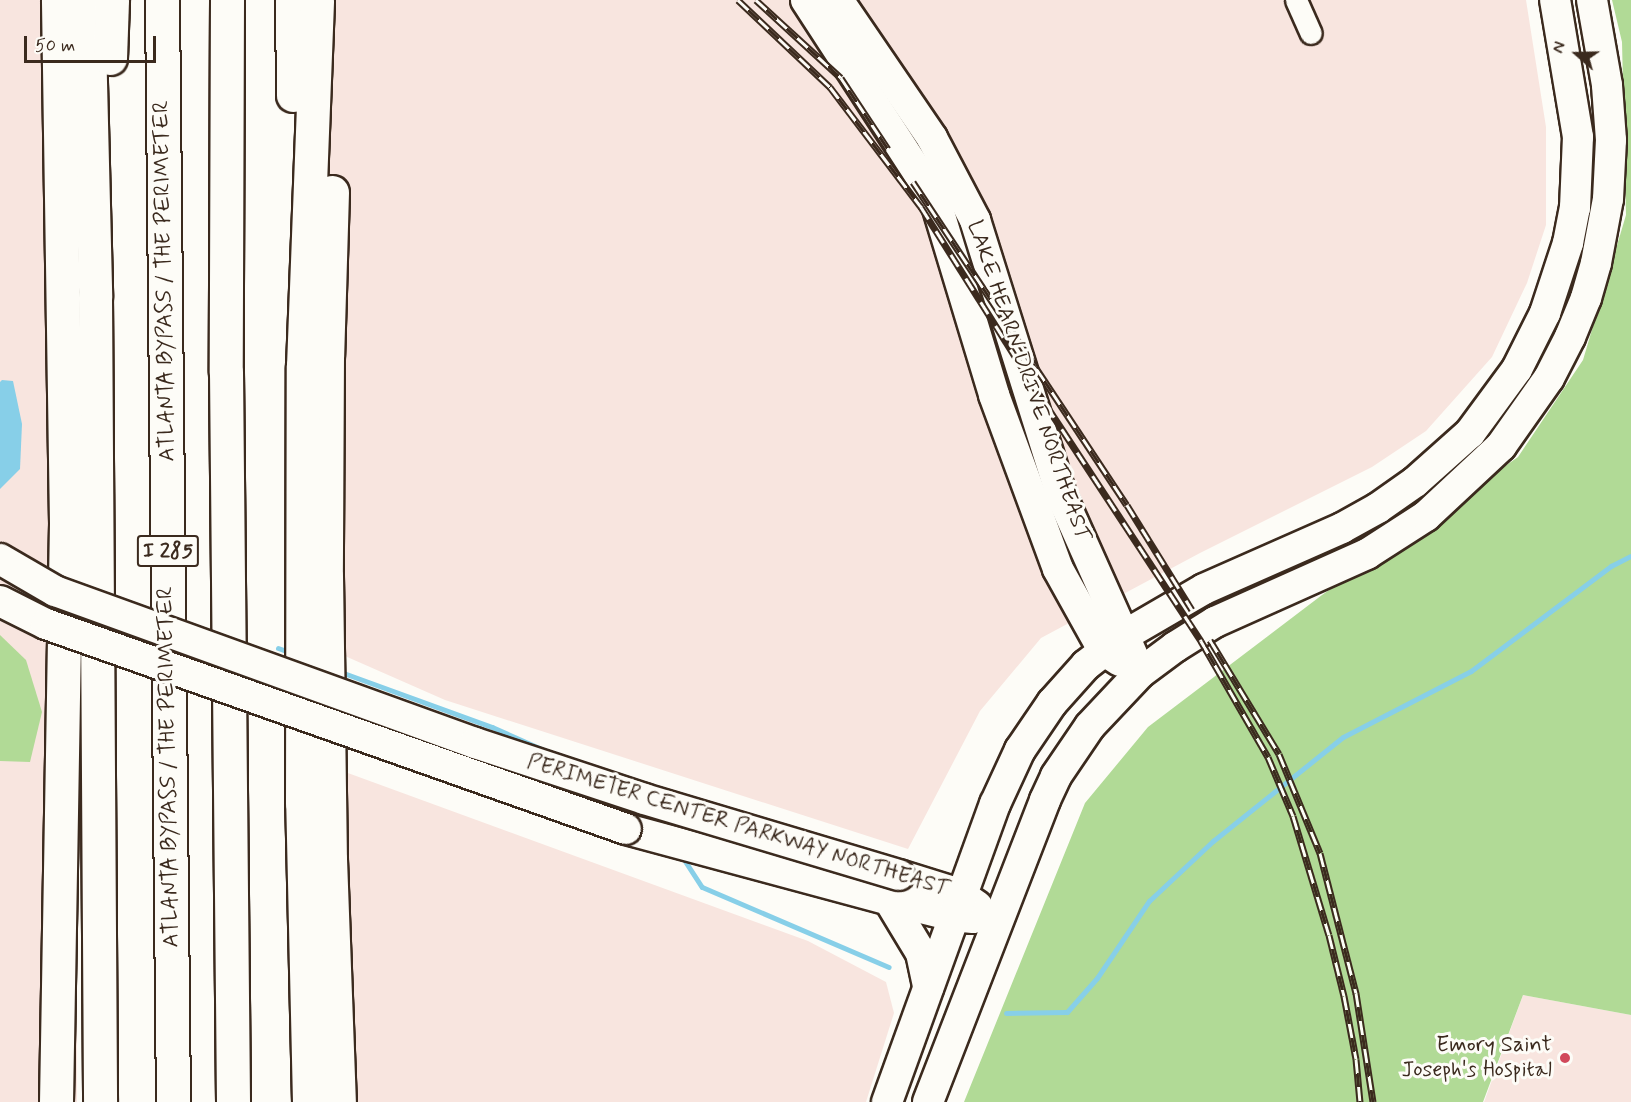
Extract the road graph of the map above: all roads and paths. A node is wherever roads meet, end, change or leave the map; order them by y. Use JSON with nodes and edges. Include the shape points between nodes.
{"nodes":[{"id":1,"x":58,"y":0,"type":"edge"},
{"id":2,"x":88,"y":0,"type":"edge"},
{"id":3,"x":112,"y":0,"type":"edge"},
{"id":4,"x":162,"y":0,"type":"edge"},
{"id":5,"x":227,"y":0,"type":"edge"},
{"id":6,"x":292,"y":0,"type":"edge"},
{"id":7,"x":317,"y":0,"type":"edge"},
{"id":8,"x":338,"y":0,"type":"edge"},
{"id":9,"x":806,"y":0,"type":"edge"},
{"id":10,"x":838,"y":0,"type":"edge"},
{"id":11,"x":1296,"y":0,"type":"edge"},
{"id":12,"x":1555,"y":0,"type":"edge"},
{"id":13,"x":1593,"y":0,"type":"edge"},
{"id":14,"x":1311,"y":33,"type":"dead end"},
{"id":15,"x":95,"y":297,"type":"junction"},
{"id":16,"x":303,"y":366,"type":"junction"},
{"id":17,"x":0,"y":559,"type":"edge"},
{"id":18,"x":0,"y":601,"type":"edge"},
{"id":19,"x":1114,"y":643,"type":"junction"},
{"id":20,"x":1140,"y":673,"type":"junction"},
{"id":21,"x":894,"y":888,"type":"junction"},
{"id":22,"x":957,"y":905,"type":"junction"},
{"id":23,"x":997,"y":920,"type":"junction"},
{"id":24,"x":928,"y":987,"type":"junction"},
{"id":25,"x":233,"y":1099,"type":"edge"},
{"id":26,"x":56,"y":1102,"type":"edge"},
{"id":27,"x":100,"y":1102,"type":"edge"},
{"id":28,"x":172,"y":1102,"type":"edge"},
{"id":29,"x":309,"y":1102,"type":"edge"},
{"id":30,"x":339,"y":1102,"type":"edge"},
{"id":31,"x":887,"y":1102,"type":"edge"},
{"id":32,"x":928,"y":1102,"type":"edge"}],
"edges":[{"from":1,"to":26,"type":"highway","via":[[66,523]]},
{"from":2,"to":15,"type":"highway"},
{"from":3,"to":15,"type":"highway","via":[[106,225]]},
{"from":4,"to":28,"type":"highway","name":"ATLANTA BYPASS / THE PERIMETER","number":"I 285"},
{"from":5,"to":25,"type":"highway","number":"I 285","via":[[226,372]]},
{"from":6,"to":16,"type":"highway","via":[[296,328]]},
{"from":7,"to":16,"type":"highway"},
{"from":8,"to":30,"type":"highway","via":[[327,368],[326,576]]},
{"from":9,"to":19,"type":"main road","name":"LAKE HEARN DRIVE NORTHEAST","via":[[935,199],[1015,456],[1058,569]]},
{"from":10,"to":19,"type":"main road","name":"LAKE HEARN DRIVE NORTHEAST","via":[[932,138],[975,220],[1062,495]]},
{"from":11,"to":14,"type":"street"},
{"from":12,"to":19,"type":"main road","via":[[1578,137],[1575,208],[1545,313],[1502,393],[1442,460],[1378,508],[1204,590]]},
{"from":13,"to":20,"type":"main road","via":[[1607,85],[1611,140],[1608,199],[1586,298],[1534,403],[1482,467],[1426,516],[1367,554],[1215,622]]},
{"from":15,"to":27,"type":"highway"},
{"from":16,"to":29,"type":"highway","bridge":true,"via":[[302,803]]},
{"from":17,"to":21,"type":"main road","name":"PERIMETER CENTER PARKWAY NORTHEAST","bridge":true,"via":[[55,591],[475,743]]},
{"from":18,"to":21,"type":"main road","name":"PERIMETER CENTER PARKWAY NORTHEAST","bridge":true,"via":[[46,624],[626,829]]},
{"from":19,"to":20,"type":"main road","name":"LAKE HEARN DRIVE NORTHEAST"},
{"from":19,"to":22,"type":"main road","via":[[1052,703],[1020,750],[1003,783]]},
{"from":20,"to":23,"type":"main road","via":[[1090,726],[1056,776]]},
{"from":21,"to":22,"type":"main road","name":"PERIMETER CENTER PARKWAY NORTHEAST"},
{"from":21,"to":24,"type":"main road","via":[[921,953]]},
{"from":22,"to":23,"type":"main road","name":"PERIMETER CENTER PARKWAY NORTHEAST"},
{"from":22,"to":24,"type":"main road"},
{"from":23,"to":32,"type":"main road"},
{"from":24,"to":31,"type":"main road"}]}
